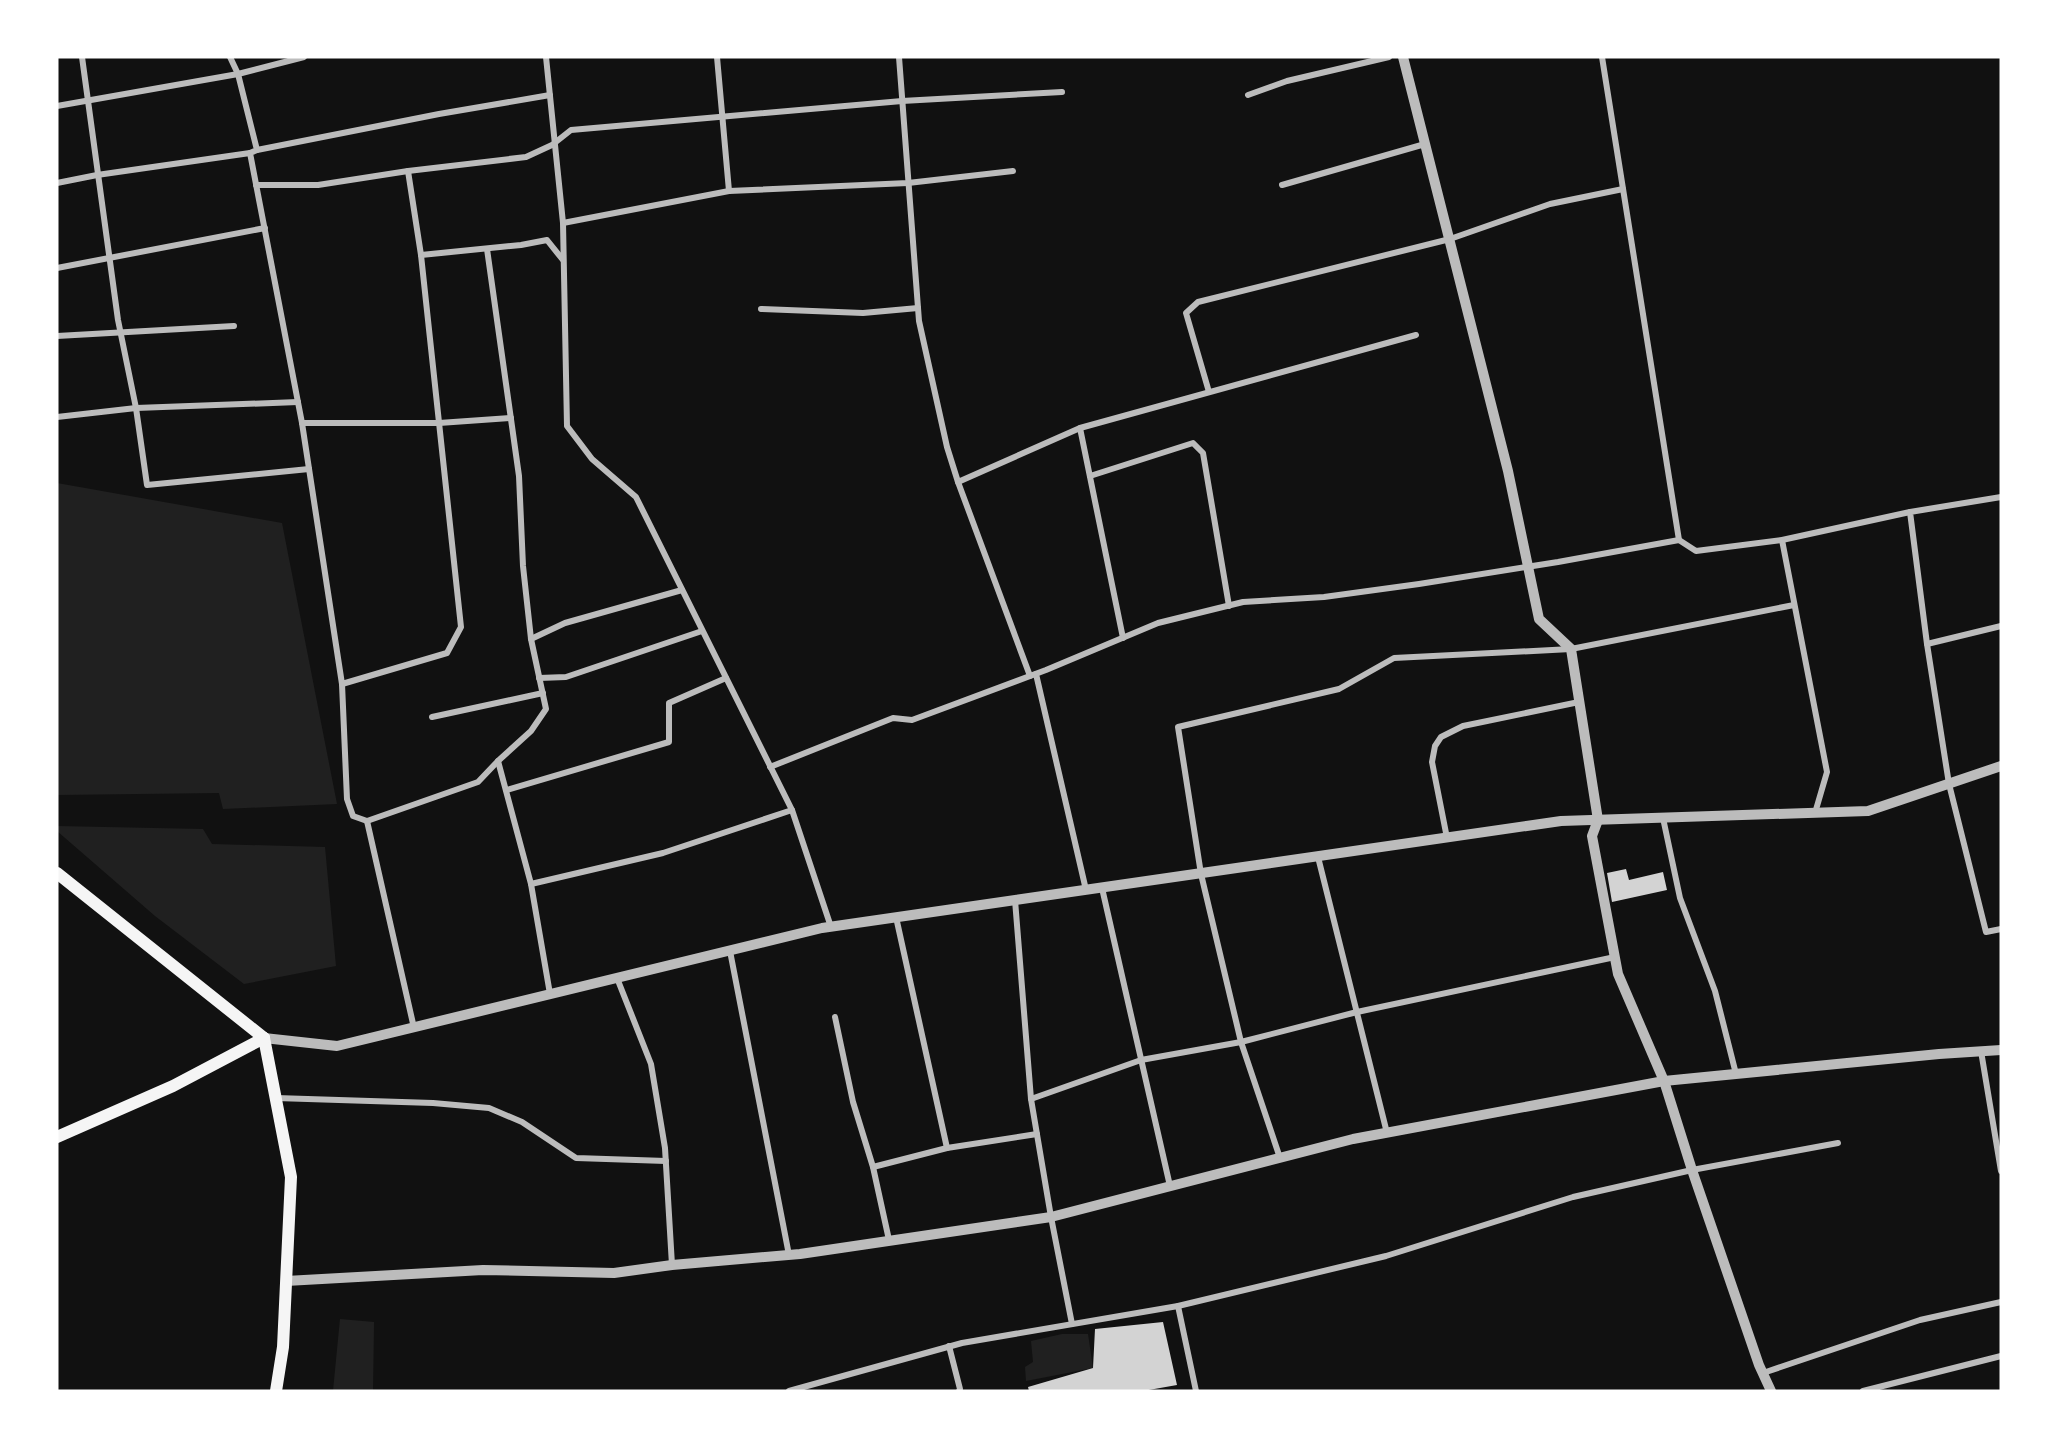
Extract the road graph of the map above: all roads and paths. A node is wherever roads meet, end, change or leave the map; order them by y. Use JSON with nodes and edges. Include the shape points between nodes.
{"nodes":[{"id":1,"x":82,"y":57,"type":"edge"},
{"id":2,"x":230,"y":57,"type":"edge"},
{"id":3,"x":304,"y":57,"type":"edge"},
{"id":4,"x":546,"y":57,"type":"edge"},
{"id":5,"x":717,"y":57,"type":"edge"},
{"id":6,"x":899,"y":57,"type":"edge"},
{"id":7,"x":1389,"y":57,"type":"edge"},
{"id":8,"x":1403,"y":57,"type":"edge"},
{"id":9,"x":1602,"y":57,"type":"edge"},
{"id":10,"x":238,"y":74,"type":"junction"},
{"id":11,"x":1062,"y":92,"type":"dead end"},
{"id":12,"x":550,"y":95,"type":"junction"},
{"id":13,"x":1248,"y":95,"type":"dead end"},
{"id":14,"x":87,"y":101,"type":"junction"},
{"id":15,"x":902,"y":101,"type":"junction"},
{"id":16,"x":57,"y":106,"type":"edge"},
{"id":17,"x":722,"y":118,"type":"junction"},
{"id":18,"x":555,"y":142,"type":"junction"},
{"id":19,"x":1426,"y":144,"type":"junction"},
{"id":20,"x":257,"y":150,"type":"junction"},
{"id":21,"x":250,"y":153,"type":"junction"},
{"id":22,"x":408,"y":171,"type":"junction"},
{"id":23,"x":1013,"y":171,"type":"dead end"},
{"id":24,"x":97,"y":175,"type":"junction"},
{"id":25,"x":57,"y":183,"type":"edge"},
{"id":26,"x":908,"y":183,"type":"junction"},
{"id":27,"x":256,"y":185,"type":"junction"},
{"id":28,"x":1282,"y":185,"type":"dead end"},
{"id":29,"x":1623,"y":189,"type":"junction"},
{"id":30,"x":729,"y":191,"type":"junction"},
{"id":31,"x":563,"y":223,"type":"junction"},
{"id":32,"x":265,"y":228,"type":"junction"},
{"id":33,"x":1450,"y":239,"type":"junction"},
{"id":34,"x":487,"y":249,"type":"junction"},
{"id":35,"x":420,"y":255,"type":"junction"},
{"id":36,"x":109,"y":258,"type":"junction"},
{"id":37,"x":564,"y":260,"type":"junction"},
{"id":38,"x":57,"y":268,"type":"edge"},
{"id":39,"x":918,"y":308,"type":"junction"},
{"id":40,"x":761,"y":309,"type":"dead end"},
{"id":41,"x":234,"y":326,"type":"dead end"},
{"id":42,"x":120,"y":331,"type":"junction"},
{"id":43,"x":1416,"y":335,"type":"dead end"},
{"id":44,"x":57,"y":336,"type":"edge"},
{"id":45,"x":1209,"y":392,"type":"junction"},
{"id":46,"x":298,"y":402,"type":"junction"},
{"id":47,"x":136,"y":408,"type":"junction"},
{"id":48,"x":57,"y":417,"type":"edge"},
{"id":49,"x":511,"y":418,"type":"junction"},
{"id":50,"x":302,"y":423,"type":"junction"},
{"id":51,"x":439,"y":423,"type":"junction"},
{"id":52,"x":1080,"y":428,"type":"junction"},
{"id":53,"x":309,"y":468,"type":"junction"},
{"id":54,"x":1090,"y":476,"type":"junction"},
{"id":55,"x":958,"y":482,"type":"junction"},
{"id":56,"x":2001,"y":497,"type":"edge"},
{"id":57,"x":1910,"y":512,"type":"junction"},
{"id":58,"x":1680,"y":540,"type":"junction"},
{"id":59,"x":1782,"y":540,"type":"junction"},
{"id":60,"x":1528,"y":566,"type":"junction"},
{"id":61,"x":682,"y":590,"type":"junction"},
{"id":62,"x":1794,"y":605,"type":"junction"},
{"id":63,"x":1229,"y":606,"type":"junction"},
{"id":64,"x":2001,"y":626,"type":"edge"},
{"id":65,"x":702,"y":631,"type":"junction"},
{"id":66,"x":1123,"y":638,"type":"junction"},
{"id":67,"x":531,"y":639,"type":"junction"},
{"id":68,"x":1927,"y":644,"type":"junction"},
{"id":69,"x":1571,"y":649,"type":"junction"},
{"id":70,"x":1033,"y":675,"type":"junction"},
{"id":71,"x":539,"y":678,"type":"junction"},
{"id":72,"x":726,"y":678,"type":"junction"},
{"id":73,"x":342,"y":684,"type":"junction"},
{"id":74,"x":543,"y":693,"type":"junction"},
{"id":75,"x":1579,"y":702,"type":"junction"},
{"id":76,"x":432,"y":717,"type":"dead end"},
{"id":77,"x":498,"y":761,"type":"junction"},
{"id":78,"x":2001,"y":766,"type":"edge"},
{"id":79,"x":770,"y":767,"type":"junction"},
{"id":80,"x":1949,"y":784,"type":"junction"},
{"id":81,"x":507,"y":790,"type":"junction"},
{"id":82,"x":792,"y":810,"type":"junction"},
{"id":83,"x":1815,"y":813,"type":"junction"},
{"id":84,"x":1663,"y":818,"type":"junction"},
{"id":85,"x":1598,"y":820,"type":"junction"},
{"id":86,"x":367,"y":821,"type":"junction"},
{"id":87,"x":1447,"y":838,"type":"junction"},
{"id":88,"x":1318,"y":857,"type":"junction"},
{"id":89,"x":57,"y":873,"type":"edge"},
{"id":90,"x":1201,"y":874,"type":"junction"},
{"id":91,"x":531,"y":884,"type":"junction"},
{"id":92,"x":1102,"y":888,"type":"junction"},
{"id":93,"x":1086,"y":890,"type":"junction"},
{"id":94,"x":1015,"y":900,"type":"junction"},
{"id":95,"x":896,"y":917,"type":"junction"},
{"id":96,"x":831,"y":927,"type":"junction"},
{"id":97,"x":2001,"y":929,"type":"edge"},
{"id":98,"x":730,"y":951,"type":"junction"},
{"id":99,"x":1615,"y":957,"type":"junction"},
{"id":100,"x":617,"y":978,"type":"junction"},
{"id":101,"x":550,"y":994,"type":"junction"},
{"id":102,"x":1357,"y":1012,"type":"junction"},
{"id":103,"x":835,"y":1017,"type":"dead end"},
{"id":104,"x":414,"y":1028,"type":"junction"},
{"id":105,"x":264,"y":1038,"type":"junction"},
{"id":106,"x":1241,"y":1042,"type":"junction"},
{"id":107,"x":2001,"y":1050,"type":"edge"},
{"id":108,"x":1981,"y":1051,"type":"junction"},
{"id":109,"x":1141,"y":1060,"type":"junction"},
{"id":110,"x":1736,"y":1074,"type":"junction"},
{"id":111,"x":1664,"y":1081,"type":"junction"},
{"id":112,"x":276,"y":1098,"type":"junction"},
{"id":113,"x":1031,"y":1099,"type":"junction"},
{"id":114,"x":1387,"y":1133,"type":"junction"},
{"id":115,"x":1037,"y":1134,"type":"junction"},
{"id":116,"x":57,"y":1137,"type":"edge"},
{"id":117,"x":1838,"y":1143,"type":"dead end"},
{"id":118,"x":947,"y":1148,"type":"junction"},
{"id":119,"x":1280,"y":1158,"type":"junction"},
{"id":120,"x":666,"y":1161,"type":"junction"},
{"id":121,"x":873,"y":1167,"type":"junction"},
{"id":122,"x":1692,"y":1170,"type":"junction"},
{"id":123,"x":2001,"y":1171,"type":"edge"},
{"id":124,"x":1170,"y":1186,"type":"junction"},
{"id":125,"x":1051,"y":1217,"type":"junction"},
{"id":126,"x":889,"y":1240,"type":"junction"},
{"id":127,"x":789,"y":1255,"type":"junction"},
{"id":128,"x":672,"y":1265,"type":"junction"},
{"id":129,"x":286,"y":1281,"type":"junction"},
{"id":130,"x":2001,"y":1302,"type":"edge"},
{"id":131,"x":1178,"y":1306,"type":"junction"},
{"id":132,"x":1072,"y":1324,"type":"junction"},
{"id":133,"x":949,"y":1346,"type":"junction"},
{"id":134,"x":2001,"y":1356,"type":"edge"},
{"id":135,"x":1763,"y":1373,"type":"junction"},
{"id":136,"x":276,"y":1391,"type":"edge"},
{"id":137,"x":789,"y":1391,"type":"edge"},
{"id":138,"x":959,"y":1391,"type":"edge"},
{"id":139,"x":1196,"y":1391,"type":"edge"},
{"id":140,"x":1771,"y":1391,"type":"edge"},
{"id":141,"x":1863,"y":1391,"type":"edge"}],
"edges":[{"from":1,"to":14,"type":"street"},
{"from":2,"to":10,"type":"street"},
{"from":3,"to":10,"type":"street"},
{"from":4,"to":12,"type":"street"},
{"from":5,"to":17,"type":"street"},
{"from":6,"to":15,"type":"street"},
{"from":7,"to":13,"type":"street","via":[[1287,81]]},
{"from":8,"to":19,"type":"street"},
{"from":9,"to":29,"type":"street"},
{"from":10,"to":14,"type":"street"},
{"from":10,"to":20,"type":"street"},
{"from":11,"to":15,"type":"street"},
{"from":12,"to":18,"type":"street"},
{"from":12,"to":20,"type":"street"},
{"from":14,"to":16,"type":"street"},
{"from":14,"to":24,"type":"street"},
{"from":15,"to":17,"type":"street"},
{"from":15,"to":26,"type":"street"},
{"from":17,"to":18,"type":"street","via":[[571,130]]},
{"from":17,"to":30,"type":"street"},
{"from":18,"to":22,"type":"street","via":[[526,157]]},
{"from":18,"to":31,"type":"street"},
{"from":19,"to":28,"type":"street"},
{"from":19,"to":33,"type":"street"},
{"from":20,"to":21,"type":"street"},
{"from":21,"to":24,"type":"street"},
{"from":21,"to":27,"type":"street"},
{"from":22,"to":27,"type":"street","via":[[318,186]]},
{"from":22,"to":35,"type":"street"},
{"from":23,"to":26,"type":"street"},
{"from":24,"to":25,"type":"street"},
{"from":24,"to":36,"type":"street"},
{"from":26,"to":30,"type":"street"},
{"from":26,"to":39,"type":"street"},
{"from":27,"to":32,"type":"street"},
{"from":29,"to":33,"type":"street","via":[[1550,204]]},
{"from":29,"to":58,"type":"street"},
{"from":30,"to":31,"type":"street"},
{"from":31,"to":37,"type":"street"},
{"from":32,"to":36,"type":"street"},
{"from":32,"to":46,"type":"street"},
{"from":33,"to":45,"type":"street","via":[[1198,302],[1186,313]]},
{"from":33,"to":60,"type":"street"},
{"from":34,"to":35,"type":"street"},
{"from":34,"to":37,"type":"street","via":[[547,240]]},
{"from":34,"to":49,"type":"street"},
{"from":35,"to":51,"type":"street"},
{"from":36,"to":38,"type":"street"},
{"from":36,"to":42,"type":"street"},
{"from":37,"to":61,"type":"street","via":[[567,426],[592,459],[636,497]]},
{"from":39,"to":40,"type":"street","via":[[863,313]]},
{"from":39,"to":55,"type":"street"},
{"from":41,"to":42,"type":"street"},
{"from":42,"to":44,"type":"street"},
{"from":42,"to":47,"type":"street"},
{"from":43,"to":45,"type":"street"},
{"from":45,"to":52,"type":"street"},
{"from":46,"to":47,"type":"street"},
{"from":46,"to":50,"type":"street"},
{"from":47,"to":48,"type":"street"},
{"from":47,"to":53,"type":"street","via":[[147,485]]},
{"from":49,"to":51,"type":"street"},
{"from":49,"to":67,"type":"street"},
{"from":50,"to":51,"type":"street"},
{"from":50,"to":53,"type":"street"},
{"from":51,"to":73,"type":"street","via":[[461,627],[447,653]]},
{"from":52,"to":54,"type":"street"},
{"from":52,"to":55,"type":"street"},
{"from":53,"to":73,"type":"street"},
{"from":54,"to":63,"type":"street","via":[[1193,443],[1203,453]]},
{"from":54,"to":66,"type":"street"},
{"from":55,"to":70,"type":"street"},
{"from":56,"to":57,"type":"street"},
{"from":57,"to":59,"type":"street"},
{"from":57,"to":68,"type":"street"},
{"from":58,"to":59,"type":"street","via":[[1696,551]]},
{"from":58,"to":60,"type":"street"},
{"from":59,"to":62,"type":"street"},
{"from":60,"to":63,"type":"street","via":[[1324,597]]},
{"from":60,"to":69,"type":"street","via":[[1539,619]]},
{"from":61,"to":65,"type":"street"},
{"from":61,"to":67,"type":"street","via":[[564,623]]},
{"from":62,"to":69,"type":"street"},
{"from":62,"to":83,"type":"street","via":[[1827,772]]},
{"from":63,"to":66,"type":"street","via":[[1158,623]]},
{"from":64,"to":68,"type":"street"},
{"from":65,"to":71,"type":"street","via":[[566,677]]},
{"from":65,"to":72,"type":"street"},
{"from":66,"to":70,"type":"street"},
{"from":67,"to":71,"type":"street"},
{"from":68,"to":80,"type":"street"},
{"from":69,"to":75,"type":"street"},
{"from":69,"to":90,"type":"street","via":[[1394,657],[1339,688],[1178,727]]},
{"from":70,"to":79,"type":"street","via":[[912,720],[893,718]]},
{"from":70,"to":93,"type":"street"},
{"from":71,"to":74,"type":"street"},
{"from":72,"to":79,"type":"street"},
{"from":72,"to":81,"type":"street","via":[[669,703],[669,742]]},
{"from":73,"to":86,"type":"street","via":[[347,799],[353,816]]},
{"from":74,"to":76,"type":"street"},
{"from":74,"to":77,"type":"street","via":[[546,709],[531,731]]},
{"from":75,"to":85,"type":"street"},
{"from":75,"to":87,"type":"street","via":[[1463,726],[1441,737],[1432,762]]},
{"from":77,"to":81,"type":"street"},
{"from":77,"to":86,"type":"street","via":[[478,783]]},
{"from":78,"to":80,"type":"street"},
{"from":79,"to":82,"type":"street"},
{"from":80,"to":83,"type":"street","via":[[1868,812]]},
{"from":80,"to":97,"type":"street","via":[[1986,932]]},
{"from":81,"to":91,"type":"street"},
{"from":82,"to":91,"type":"street","via":[[663,853]]},
{"from":82,"to":96,"type":"street"},
{"from":83,"to":84,"type":"street"},
{"from":84,"to":85,"type":"street"},
{"from":84,"to":110,"type":"street","via":[[1680,898],[1715,991]]},
{"from":85,"to":87,"type":"street"},
{"from":85,"to":99,"type":"street","via":[[1592,836]]},
{"from":86,"to":104,"type":"street"},
{"from":87,"to":88,"type":"street"},
{"from":88,"to":90,"type":"street"},
{"from":88,"to":102,"type":"street"},
{"from":89,"to":105,"type":"main road"},
{"from":90,"to":92,"type":"street"},
{"from":90,"to":106,"type":"street"},
{"from":91,"to":101,"type":"street"},
{"from":92,"to":93,"type":"street"},
{"from":92,"to":109,"type":"street"},
{"from":93,"to":94,"type":"street"},
{"from":94,"to":95,"type":"street"},
{"from":94,"to":113,"type":"street"},
{"from":95,"to":96,"type":"street"},
{"from":95,"to":118,"type":"street"},
{"from":96,"to":98,"type":"street"},
{"from":98,"to":100,"type":"street"},
{"from":98,"to":127,"type":"street"},
{"from":99,"to":102,"type":"street"},
{"from":99,"to":111,"type":"street","via":[[1618,974]]},
{"from":100,"to":101,"type":"street"},
{"from":100,"to":120,"type":"street","via":[[651,1065]]},
{"from":101,"to":104,"type":"street"},
{"from":102,"to":106,"type":"street"},
{"from":102,"to":114,"type":"street"},
{"from":103,"to":121,"type":"street","via":[[853,1102]]},
{"from":104,"to":105,"type":"street","via":[[337,1046]]},
{"from":105,"to":112,"type":"main road"},
{"from":105,"to":116,"type":"main road","via":[[172,1086]]},
{"from":106,"to":109,"type":"street"},
{"from":106,"to":119,"type":"street"},
{"from":107,"to":108,"type":"street"},
{"from":108,"to":110,"type":"street"},
{"from":108,"to":123,"type":"street"},
{"from":109,"to":113,"type":"street"},
{"from":109,"to":124,"type":"street"},
{"from":110,"to":111,"type":"street"},
{"from":111,"to":114,"type":"street"},
{"from":111,"to":122,"type":"street"},
{"from":112,"to":120,"type":"street","via":[[489,1108],[522,1122],[576,1158]]},
{"from":112,"to":129,"type":"main road","via":[[291,1177]]},
{"from":113,"to":115,"type":"street"},
{"from":114,"to":119,"type":"street"},
{"from":115,"to":118,"type":"street"},
{"from":115,"to":125,"type":"street"},
{"from":117,"to":122,"type":"street"},
{"from":118,"to":121,"type":"street"},
{"from":119,"to":124,"type":"street"},
{"from":120,"to":128,"type":"street"},
{"from":121,"to":126,"type":"street"},
{"from":122,"to":131,"type":"street","via":[[1573,1197],[1386,1256]]},
{"from":122,"to":135,"type":"street"},
{"from":124,"to":125,"type":"street"},
{"from":125,"to":126,"type":"street"},
{"from":125,"to":132,"type":"street"},
{"from":126,"to":127,"type":"street"},
{"from":127,"to":128,"type":"street"},
{"from":128,"to":129,"type":"street","via":[[614,1273],[483,1270]]},
{"from":129,"to":136,"type":"main road"},
{"from":130,"to":135,"type":"street","via":[[1920,1320]]},
{"from":131,"to":132,"type":"street"},
{"from":131,"to":139,"type":"street"},
{"from":132,"to":133,"type":"street"},
{"from":133,"to":137,"type":"street"},
{"from":133,"to":138,"type":"street"},
{"from":134,"to":141,"type":"street"},
{"from":135,"to":140,"type":"street"}]}
